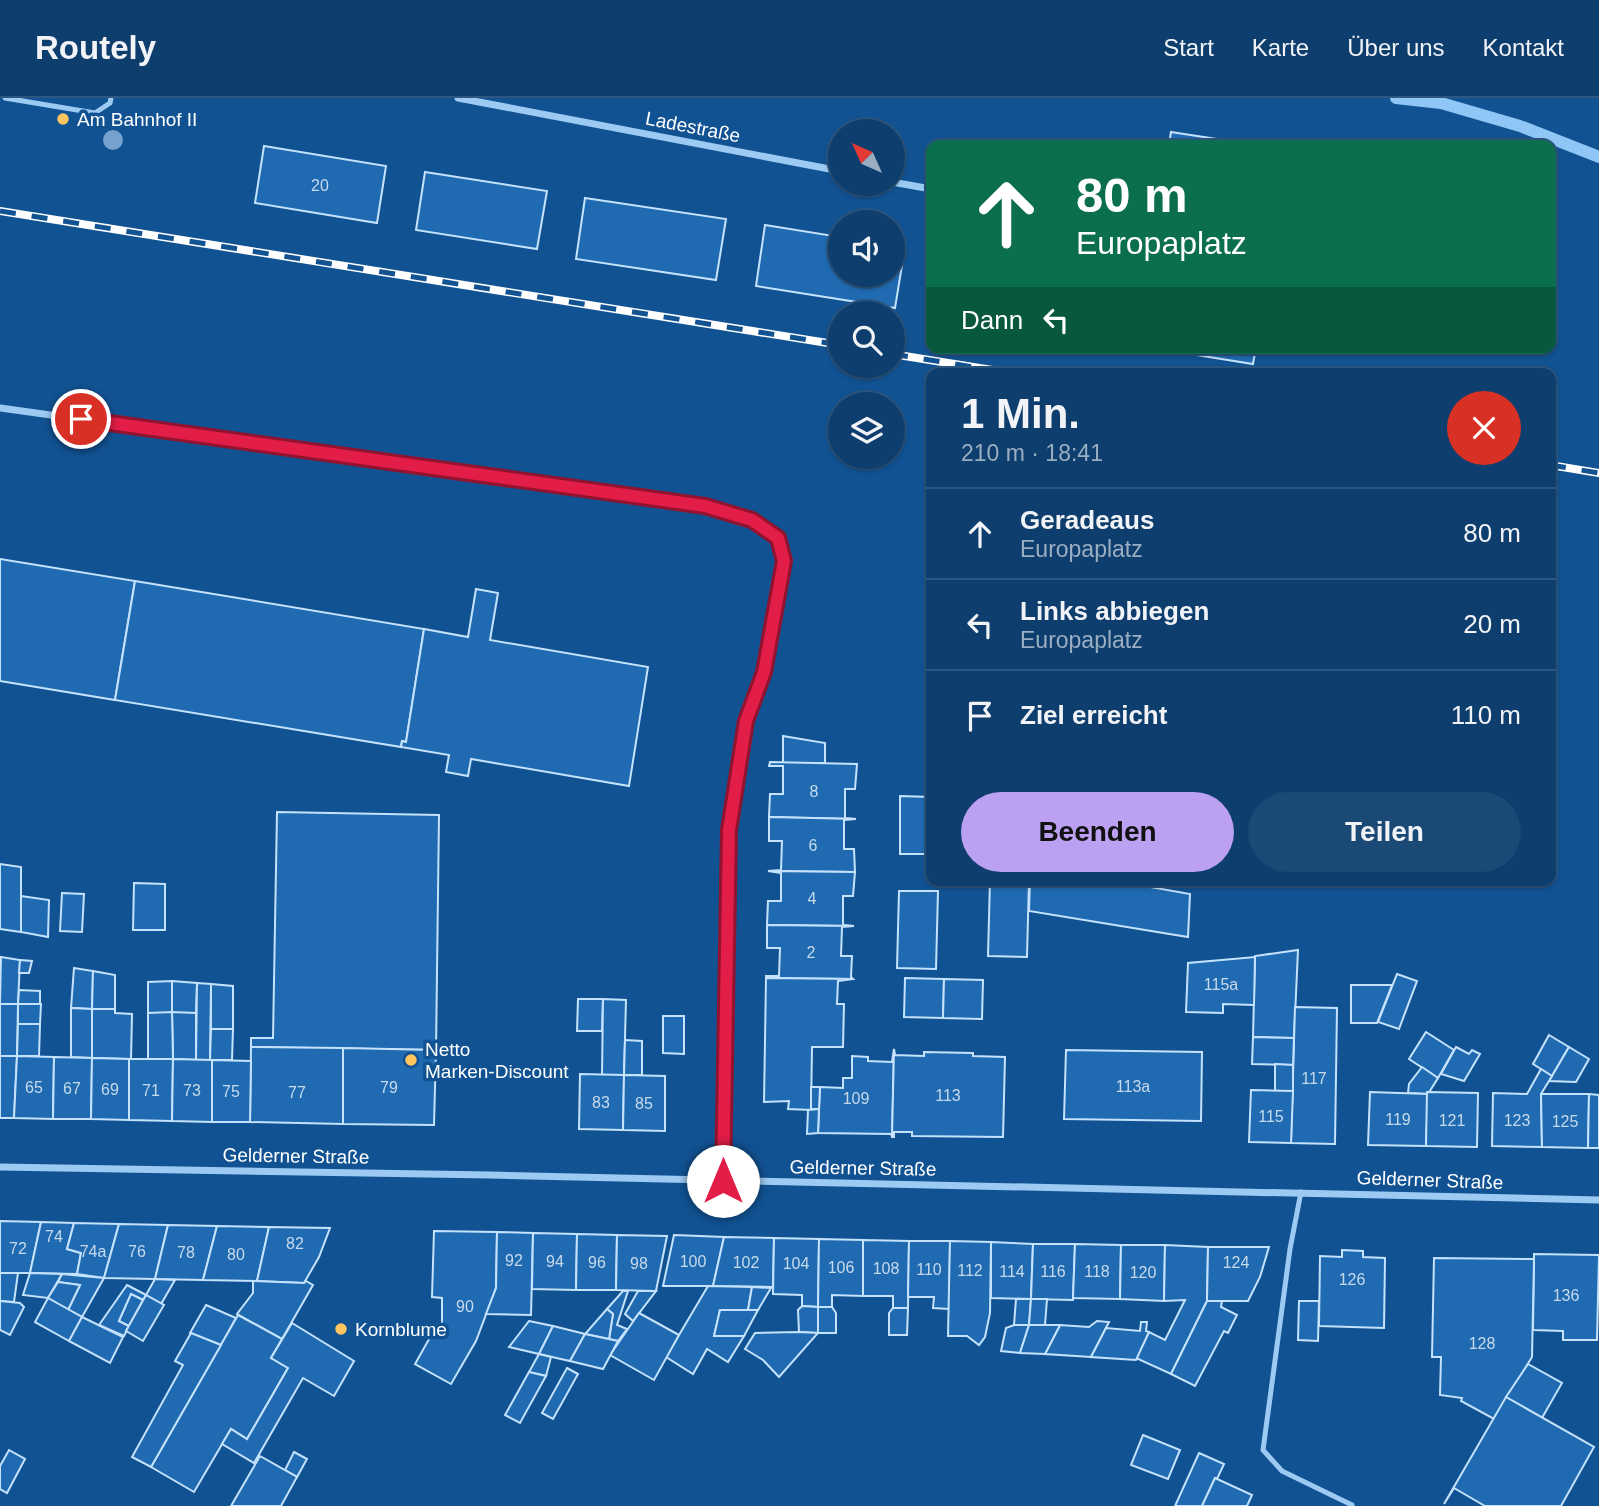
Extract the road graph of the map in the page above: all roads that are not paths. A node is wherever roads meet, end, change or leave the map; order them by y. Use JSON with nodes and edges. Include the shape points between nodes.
{"nodes":[{"id":1,"x":5,"y":98,"type":"edge"},
{"id":2,"x":111,"y":98,"type":"edge"},
{"id":3,"x":458,"y":98,"type":"edge"},
{"id":4,"x":828,"y":170,"type":"edge"},
{"id":5,"x":905,"y":184,"type":"edge"},
{"id":6,"x":926,"y":188,"type":"edge"},
{"id":7,"x":0,"y":408,"type":"edge"},
{"id":8,"x":0,"y":1167,"type":"edge"},
{"id":9,"x":723,"y":1181,"type":"junction"},
{"id":10,"x":1301,"y":1192,"type":"junction"},
{"id":11,"x":1599,"y":1200,"type":"edge"},
{"id":12,"x":1352,"y":1505,"type":"edge"}],
"edges":[{"from":1,"to":2,"type":"lane","via":[[94,113]]},
{"from":3,"to":4,"type":"street","name":"Ladestraße"},
{"from":5,"to":6,"type":"street"},
{"from":7,"to":9,"type":"street","via":[[705,506],[752,520],[778,538],[784,561],[764,672],[746,721],[729,830]]},
{"from":8,"to":9,"type":"street","name":"Gelderner Straße"},
{"from":9,"to":10,"type":"street","name":"Gelderner Straße"},
{"from":10,"to":11,"type":"street","name":"Gelderner Straße"},
{"from":10,"to":12,"type":"lane","via":[[1263,1450],[1282,1471]]}]}
